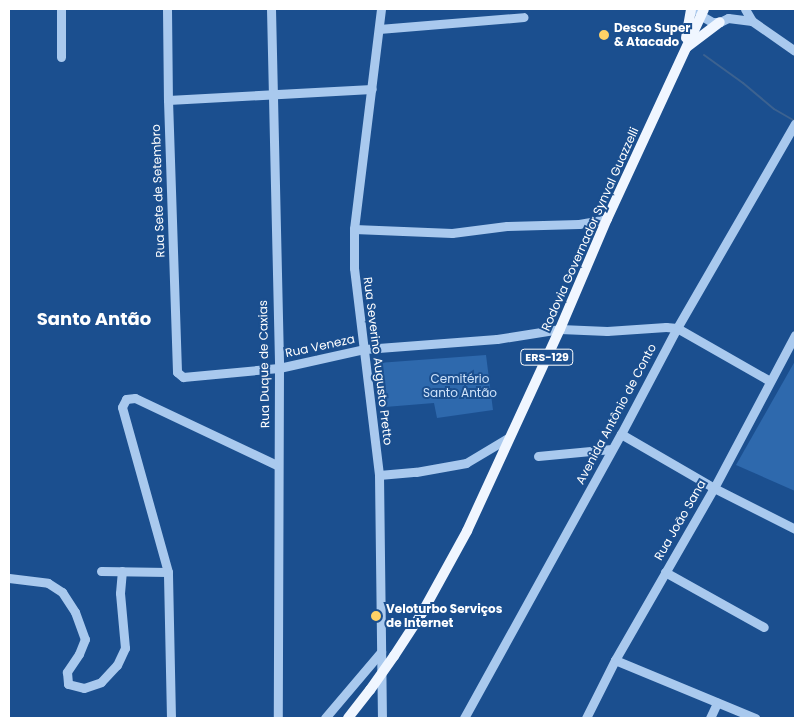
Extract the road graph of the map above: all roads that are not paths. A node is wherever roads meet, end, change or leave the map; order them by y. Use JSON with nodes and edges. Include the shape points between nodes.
{"nodes":[{"id":1,"x":61,"y":9,"type":"edge"},
{"id":2,"x":168,"y":9,"type":"edge"},
{"id":3,"x":271,"y":9,"type":"edge"},
{"id":4,"x":381,"y":9,"type":"edge"},
{"id":5,"x":691,"y":9,"type":"edge"},
{"id":6,"x":734,"y":9,"type":"edge"},
{"id":7,"x":744,"y":9,"type":"edge"},
{"id":8,"x":700,"y":11,"type":"edge"},
{"id":9,"x":524,"y":17,"type":"dead end"},
{"id":10,"x":724,"y":20,"type":"junction"},
{"id":11,"x":752,"y":21,"type":"junction"},
{"id":12,"x":380,"y":29,"type":"junction"},
{"id":13,"x":684,"y":49,"type":"junction"},
{"id":14,"x":795,"y":50,"type":"edge"},
{"id":15,"x":61,"y":57,"type":"dead end"},
{"id":16,"x":372,"y":89,"type":"junction"},
{"id":17,"x":272,"y":93,"type":"junction"},
{"id":18,"x":168,"y":100,"type":"junction"},
{"id":19,"x":795,"y":124,"type":"edge"},
{"id":20,"x":607,"y":219,"type":"junction"},
{"id":21,"x":354,"y":229,"type":"junction"},
{"id":22,"x":677,"y":328,"type":"junction"},
{"id":23,"x":560,"y":329,"type":"junction"},
{"id":24,"x":795,"y":335,"type":"edge"},
{"id":25,"x":365,"y":349,"type":"junction"},
{"id":26,"x":278,"y":368,"type":"junction"},
{"id":27,"x":176,"y":372,"type":"joint"},
{"id":28,"x":770,"y":381,"type":"junction"},
{"id":29,"x":621,"y":434,"type":"junction"},
{"id":30,"x":508,"y":438,"type":"junction"},
{"id":31,"x":612,"y":449,"type":"junction"},
{"id":32,"x":538,"y":456,"type":"dead end"},
{"id":33,"x":277,"y":465,"type":"junction"},
{"id":34,"x":380,"y":475,"type":"junction"},
{"id":35,"x":714,"y":488,"type":"junction"},
{"id":36,"x":795,"y":529,"type":"edge"},
{"id":37,"x":101,"y":571,"type":"dead end"},
{"id":38,"x":122,"y":571,"type":"junction"},
{"id":39,"x":168,"y":572,"type":"junction"},
{"id":40,"x":665,"y":572,"type":"junction"},
{"id":41,"x":9,"y":578,"type":"edge"},
{"id":42,"x":764,"y":627,"type":"dead end"},
{"id":43,"x":381,"y":652,"type":"junction"},
{"id":44,"x":615,"y":660,"type":"junction"},
{"id":45,"x":717,"y":703,"type":"junction"},
{"id":46,"x":465,"y":716,"type":"edge"},
{"id":47,"x":171,"y":718,"type":"edge"},
{"id":48,"x":278,"y":718,"type":"edge"},
{"id":49,"x":325,"y":718,"type":"edge"},
{"id":50,"x":348,"y":718,"type":"edge"},
{"id":51,"x":382,"y":718,"type":"edge"},
{"id":52,"x":476,"y":718,"type":"edge"},
{"id":53,"x":586,"y":718,"type":"edge"},
{"id":54,"x":710,"y":718,"type":"edge"},
{"id":55,"x":755,"y":718,"type":"edge"}],
"edges":[{"from":1,"to":15,"type":"street"},
{"from":2,"to":18,"type":"street","name":"Rua Sete de Setembro"},
{"from":3,"to":17,"type":"street","name":"Rua Duque de Caxias"},
{"from":4,"to":12,"type":"street","name":"Rua Severino Augusto Pretto"},
{"from":5,"to":13,"type":"main road"},
{"from":6,"to":10,"type":"street"},
{"from":7,"to":11,"type":"street"},
{"from":8,"to":10,"type":"street","via":[[712,22]]},
{"from":8,"to":13,"type":"main road","name":"Rodovia Governador Synval Guazzelli","number":"ERS-129"},
{"from":9,"to":12,"type":"street"},
{"from":10,"to":11,"type":"street"},
{"from":10,"to":13,"type":"main road"},
{"from":11,"to":14,"type":"street"},
{"from":12,"to":16,"type":"street","name":"Rua Severino Augusto Pretto"},
{"from":13,"to":20,"type":"main road","name":"Rodovia Governador Synval Guazzelli","number":"ERS-129"},
{"from":16,"to":17,"type":"street"},
{"from":16,"to":21,"type":"street","name":"Rua Severino Augusto Pretto"},
{"from":17,"to":18,"type":"street"},
{"from":17,"to":26,"type":"street","name":"Rua Duque de Caxias"},
{"from":18,"to":27,"type":"street","name":"Rua Sete de Setembro"},
{"from":19,"to":22,"type":"street","name":"Avenida Antônio de Conto"},
{"from":20,"to":21,"type":"street","via":[[452,233]]},
{"from":20,"to":23,"type":"main road","name":"Rodovia Governador Synval Guazzelli","number":"ERS-129"},
{"from":21,"to":25,"type":"street","name":"Rua Severino Augusto Pretto","via":[[354,268]]},
{"from":22,"to":23,"type":"street","name":"Rua Veneza","via":[[607,332]]},
{"from":22,"to":28,"type":"street"},
{"from":22,"to":29,"type":"street","name":"Avenida Antônio de Conto"},
{"from":23,"to":25,"type":"street","name":"Rua Veneza","via":[[497,339]]},
{"from":23,"to":30,"type":"main road","name":"Rodovia Governador Synval Guazzelli","number":"ERS-129"},
{"from":24,"to":28,"type":"street","name":"Rua João Sana"},
{"from":25,"to":26,"type":"street","name":"Rua Veneza"},
{"from":25,"to":34,"type":"street","name":"Rua Severino Augusto Pretto"},
{"from":26,"to":27,"type":"street","name":"Rua Veneza","via":[[183,377]]},
{"from":26,"to":33,"type":"street","name":"Rua Duque de Caxias"},
{"from":28,"to":35,"type":"street","name":"Rua João Sana"},
{"from":29,"to":31,"type":"street","name":"Avenida Antônio de Conto"},
{"from":29,"to":35,"type":"street"},
{"from":30,"to":34,"type":"street","via":[[466,463]]},
{"from":30,"to":50,"type":"main road","name":"Rodovia Governador Synval Guazzelli","number":"ERS-129","bridge":true,"via":[[467,531],[422,613]]},
{"from":31,"to":32,"type":"street"},
{"from":31,"to":46,"type":"street","name":"Avenida Antônio de Conto"},
{"from":33,"to":39,"type":"street","via":[[134,398],[126,399],[122,407]]},
{"from":33,"to":48,"type":"street","name":"Rua Duque de Caxias"},
{"from":34,"to":43,"type":"street","name":"Rua Severino Augusto Pretto"},
{"from":35,"to":36,"type":"street"},
{"from":35,"to":40,"type":"street","name":"Rua João Sana"},
{"from":37,"to":38,"type":"street"},
{"from":38,"to":39,"type":"street"},
{"from":38,"to":41,"type":"street","via":[[120,593],[125,648],[117,665],[100,682],[84,688],[68,684],[67,672],[85,639],[75,612],[62,592],[48,583]]},
{"from":39,"to":47,"type":"street"},
{"from":40,"to":42,"type":"street"},
{"from":40,"to":44,"type":"street","name":"Rua João Sana"},
{"from":43,"to":49,"type":"street"},
{"from":43,"to":51,"type":"street","name":"Rua Severino Augusto Pretto"},
{"from":44,"to":45,"type":"street"},
{"from":44,"to":53,"type":"street","name":"Rua João Sana"},
{"from":45,"to":54,"type":"street"},
{"from":45,"to":55,"type":"street"},
{"from":46,"to":52,"type":"street"}]}
